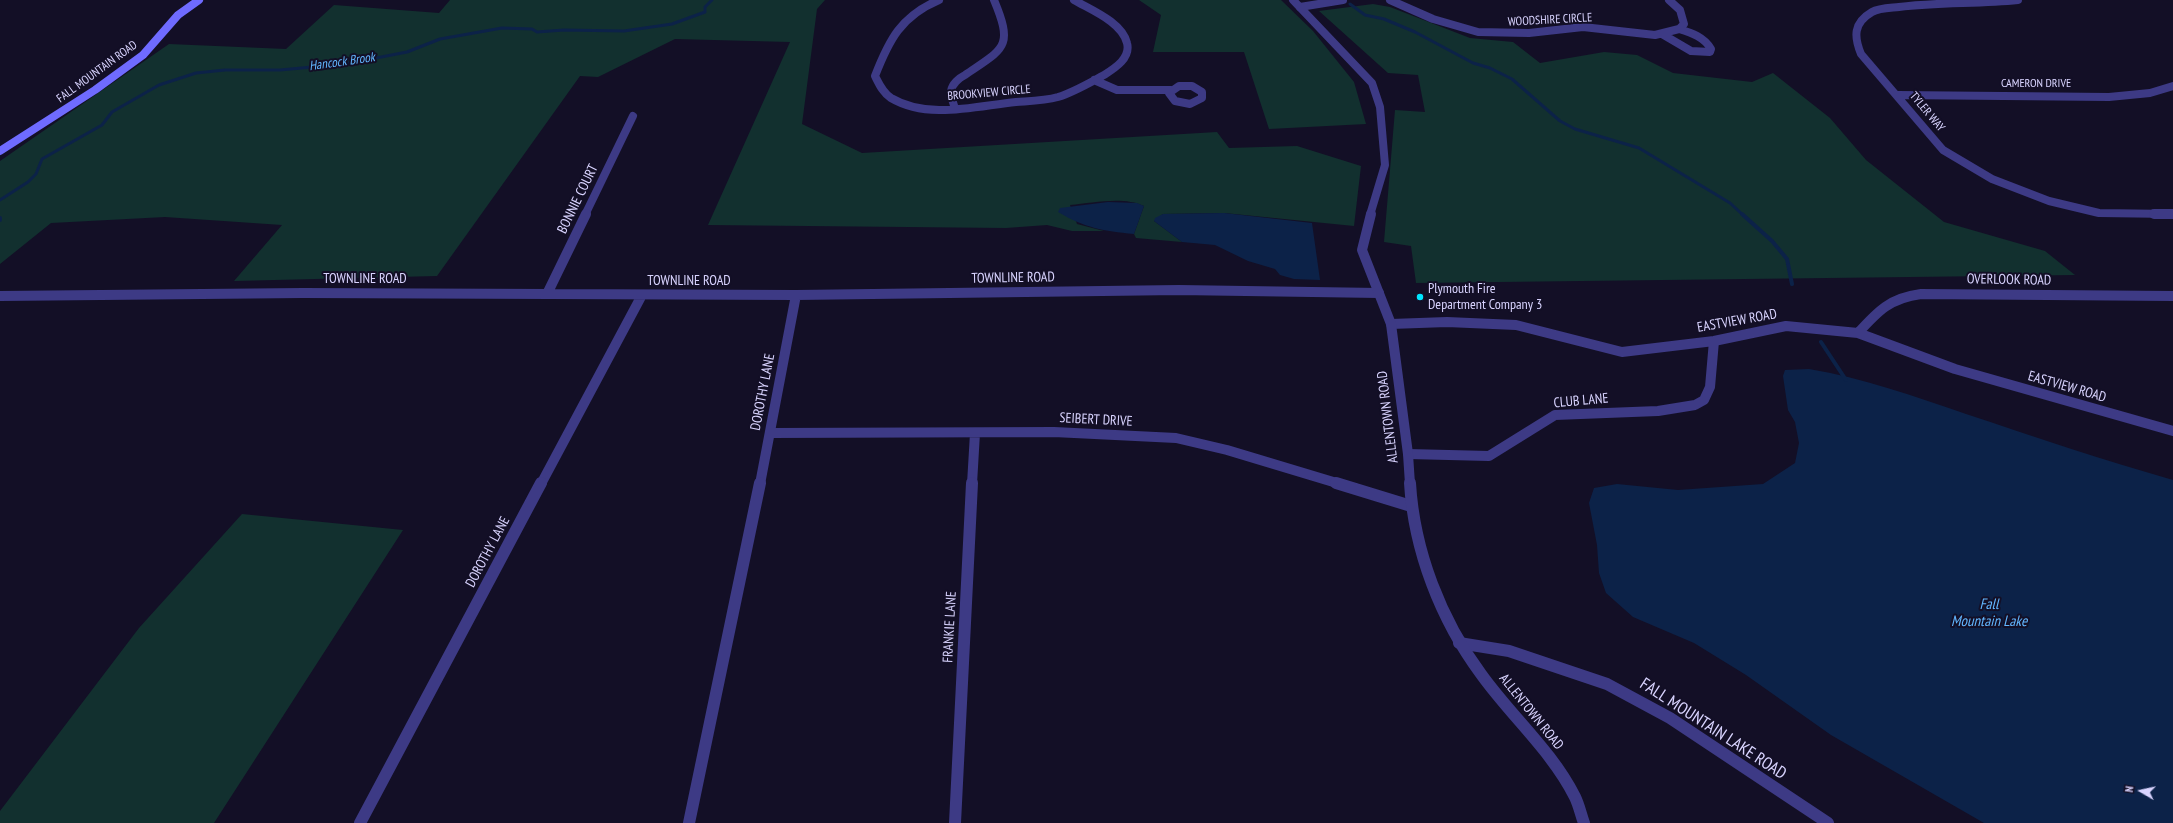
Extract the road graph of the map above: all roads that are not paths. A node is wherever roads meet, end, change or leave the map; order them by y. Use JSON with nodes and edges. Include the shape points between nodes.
{"nodes":[{"id":1,"x":199,"y":0,"type":"edge"},
{"id":2,"x":939,"y":0,"type":"edge"},
{"id":3,"x":994,"y":0,"type":"edge"},
{"id":4,"x":1074,"y":0,"type":"edge"},
{"id":5,"x":1293,"y":0,"type":"edge"},
{"id":6,"x":1343,"y":0,"type":"edge"},
{"id":7,"x":1390,"y":0,"type":"edge"},
{"id":8,"x":1669,"y":0,"type":"edge"},
{"id":9,"x":2018,"y":0,"type":"edge"},
{"id":10,"x":1300,"y":7,"type":"junction"},
{"id":11,"x":1679,"y":29,"type":"junction"},
{"id":12,"x":1662,"y":34,"type":"junction"},
{"id":13,"x":1094,"y":80,"type":"junction"},
{"id":14,"x":2173,"y":86,"type":"edge"},
{"id":15,"x":1171,"y":90,"type":"dead end"},
{"id":16,"x":1898,"y":95,"type":"junction"},
{"id":17,"x":955,"y":108,"type":"junction"},
{"id":18,"x":633,"y":116,"type":"dead end"},
{"id":19,"x":0,"y":151,"type":"edge"},
{"id":20,"x":2173,"y":214,"type":"edge"},
{"id":21,"x":1378,"y":293,"type":"junction"},
{"id":22,"x":547,"y":294,"type":"junction"},
{"id":23,"x":642,"y":295,"type":"junction"},
{"id":24,"x":796,"y":295,"type":"junction"},
{"id":25,"x":0,"y":296,"type":"edge"},
{"id":26,"x":2169,"y":296,"type":"edge"},
{"id":27,"x":2173,"y":306,"type":"edge"},
{"id":28,"x":1391,"y":324,"type":"junction"},
{"id":29,"x":1858,"y":333,"type":"junction"},
{"id":30,"x":1714,"y":341,"type":"junction"},
{"id":31,"x":2173,"y":430,"type":"edge"},
{"id":32,"x":771,"y":432,"type":"junction"},
{"id":33,"x":975,"y":433,"type":"junction"},
{"id":34,"x":1408,"y":454,"type":"junction"},
{"id":35,"x":1411,"y":506,"type":"junction"},
{"id":36,"x":1459,"y":643,"type":"junction"},
{"id":37,"x":360,"y":823,"type":"edge"},
{"id":38,"x":689,"y":823,"type":"edge"},
{"id":39,"x":955,"y":823,"type":"edge"},
{"id":40,"x":1584,"y":823,"type":"edge"},
{"id":41,"x":1828,"y":823,"type":"edge"}],
"edges":[{"from":1,"to":19,"type":"main road","name":"FALL MOUNTAIN ROAD","via":[[178,15],[143,55],[95,90]]},
{"from":2,"to":17,"type":"street","name":"BROOKVIEW CIRCLE","via":[[920,8],[904,20],[883,56],[875,76],[881,88],[890,97],[902,103],[936,109]]},
{"from":3,"to":17,"type":"street","via":[[1005,31],[1003,44],[982,64],[953,85],[952,97]]},
{"from":4,"to":13,"type":"street","name":"BROOKVIEW CIRCLE","via":[[1114,24],[1127,42],[1127,51],[1119,65]]},
{"from":5,"to":10,"type":"street","name":"ALLENTOWN ROAD"},
{"from":6,"to":10,"type":"street"},
{"from":7,"to":12,"type":"street","name":"WOODSHIRE CIRCLE","via":[[1433,19],[1478,32],[1529,33],[1584,27]]},
{"from":8,"to":11,"type":"street","via":[[1684,15],[1684,24]]},
{"from":9,"to":16,"type":"street","name":"TYLER WAY","via":[[1914,3],[1873,11],[1859,23],[1855,37],[1861,54]]},
{"from":10,"to":21,"type":"street","name":"ALLENTOWN ROAD","via":[[1372,83],[1380,107],[1385,165],[1362,250]]},
{"from":11,"to":12,"type":"street","name":"WOODSHIRE CIRCLE"},
{"from":11,"to":12,"type":"street","via":[[1700,38],[1709,46],[1710,52],[1691,51]]},
{"from":13,"to":15,"type":"street","via":[[1117,90]]},
{"from":13,"to":17,"type":"street","name":"BROOKVIEW CIRCLE","via":[[1057,98]]},
{"from":14,"to":16,"type":"street","name":"CAMERON DRIVE","via":[[2150,93],[2109,96]]},
{"from":16,"to":20,"type":"street","name":"TYLER WAY","via":[[1943,150],[1992,179],[2049,201],[2100,213]]},
{"from":18,"to":22,"type":"street","name":"BONNIE COURT"},
{"from":21,"to":24,"type":"street","name":"TOWNLINE ROAD","via":[[1179,290]]},
{"from":21,"to":28,"type":"street","name":"ALLENTOWN ROAD"},
{"from":22,"to":23,"type":"street","name":"TOWNLINE ROAD"},
{"from":22,"to":25,"type":"street","name":"TOWNLINE ROAD"},
{"from":23,"to":24,"type":"street","name":"TOWNLINE ROAD"},
{"from":23,"to":37,"type":"street","name":"DOROTHY LANE"},
{"from":24,"to":32,"type":"street","name":"DOROTHY LANE"},
{"from":26,"to":27,"type":"street"},
{"from":26,"to":29,"type":"street","name":"OVERLOOK ROAD","via":[[1928,293],[1900,297],[1891,302]]},
{"from":28,"to":30,"type":"street","name":"EASTVIEW ROAD","via":[[1453,322],[1516,325],[1622,352]]},
{"from":28,"to":34,"type":"street","name":"ALLENTOWN ROAD"},
{"from":29,"to":30,"type":"street","name":"EASTVIEW ROAD","via":[[1786,326]]},
{"from":29,"to":31,"type":"street","name":"EASTVIEW ROAD","via":[[1955,369]]},
{"from":30,"to":34,"type":"street","name":"CLUB LANE","via":[[1708,392],[1703,401],[1694,407],[1666,411],[1555,415],[1539,422],[1500,451],[1489,456]]},
{"from":32,"to":33,"type":"street","name":"SEIBERT DRIVE"},
{"from":32,"to":38,"type":"street","name":"DOROTHY LANE"},
{"from":33,"to":35,"type":"street","name":"SEIBERT DRIVE","via":[[1082,432],[1176,438],[1227,450]]},
{"from":33,"to":39,"type":"street","name":"FRANKIE LANE"},
{"from":34,"to":35,"type":"street","name":"ALLENTOWN ROAD"},
{"from":35,"to":36,"type":"street","name":"ALLENTOWN ROAD","via":[[1426,567]]},
{"from":36,"to":40,"type":"street","name":"ALLENTOWN ROAD","via":[[1481,675],[1560,771],[1576,798]]},
{"from":36,"to":41,"type":"street","name":"FALL MOUNTAIN LAKE ROAD","via":[[1509,651],[1607,684],[1670,718]]}]}
